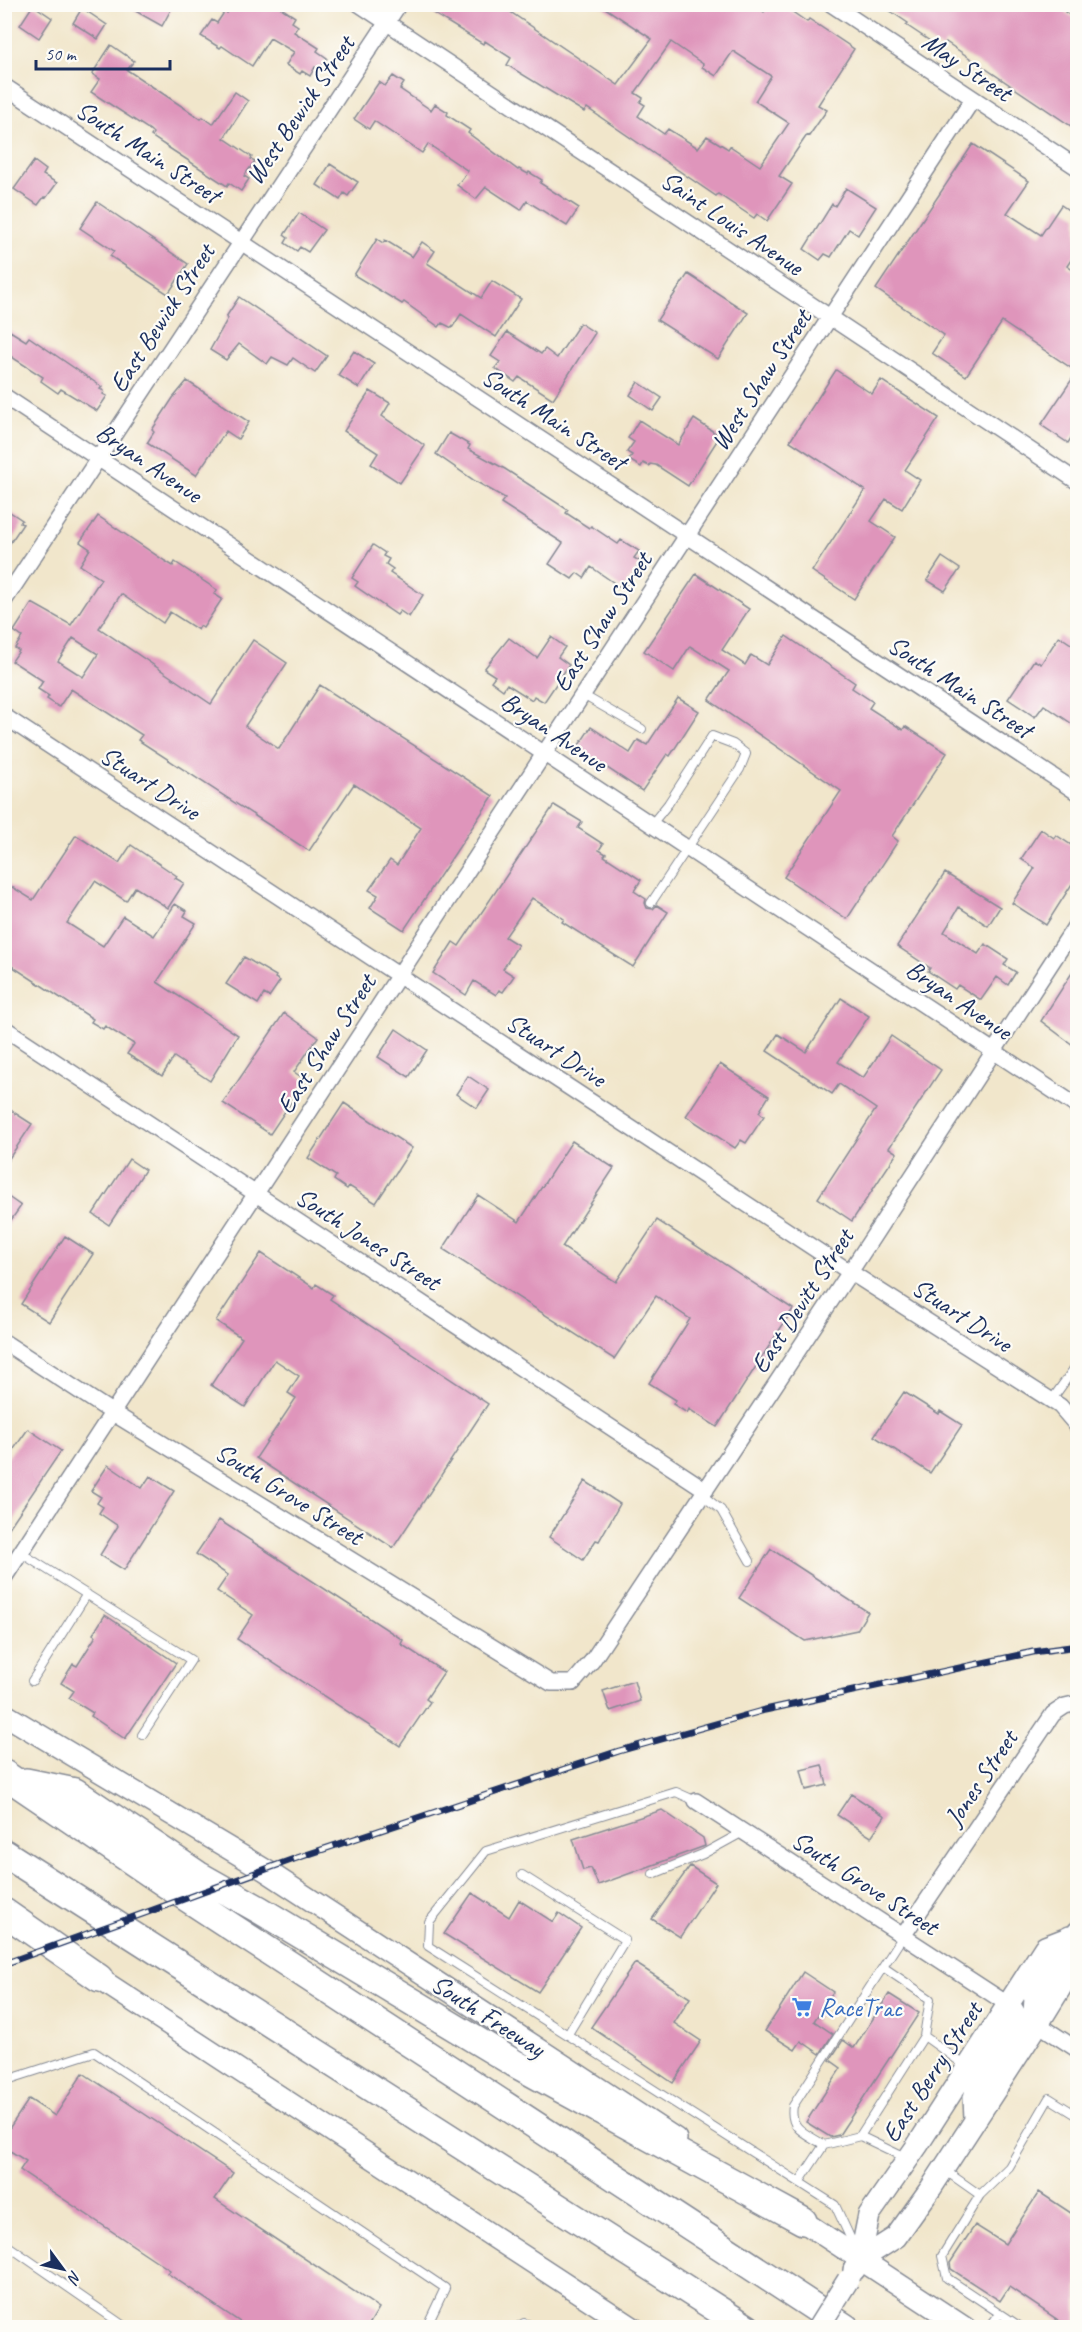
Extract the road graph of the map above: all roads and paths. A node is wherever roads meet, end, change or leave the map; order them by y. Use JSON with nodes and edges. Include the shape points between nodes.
{"nodes":[{"id":1,"x":359,"y":4,"type":"edge"},
{"id":2,"x":399,"y":4,"type":"edge"},
{"id":3,"x":831,"y":4,"type":"edge"},
{"id":4,"x":387,"y":23,"type":"junction"},
{"id":5,"x":4,"y":86,"type":"edge"},
{"id":6,"x":973,"y":99,"type":"junction"},
{"id":7,"x":1077,"y":168,"type":"edge"},
{"id":8,"x":240,"y":241,"type":"junction"},
{"id":9,"x":830,"y":317,"type":"junction"},
{"id":10,"x":4,"y":396,"type":"edge"},
{"id":11,"x":98,"y":458,"type":"junction"},
{"id":12,"x":1077,"y":482,"type":"edge"},
{"id":13,"x":687,"y":536,"type":"junction"},
{"id":14,"x":4,"y":601,"type":"edge"},
{"id":15,"x":583,"y":695,"type":"junction"},
{"id":16,"x":4,"y":716,"type":"edge"},
{"id":17,"x":642,"y":729,"type":"dead end"},
{"id":18,"x":544,"y":754,"type":"junction"},
{"id":19,"x":1077,"y":793,"type":"edge"},
{"id":20,"x":651,"y":825,"type":"junction"},
{"id":21,"x":687,"y":848,"type":"junction"},
{"id":22,"x":651,"y":903,"type":"dead end"},
{"id":23,"x":1077,"y":922,"type":"edge"},
{"id":24,"x":399,"y":975,"type":"junction"},
{"id":25,"x":4,"y":1028,"type":"edge"},
{"id":26,"x":993,"y":1051,"type":"junction"},
{"id":27,"x":1077,"y":1107,"type":"edge"},
{"id":28,"x":256,"y":1194,"type":"junction"},
{"id":29,"x":850,"y":1272,"type":"junction"},
{"id":30,"x":4,"y":1342,"type":"edge"},
{"id":31,"x":1077,"y":1363,"type":"edge"},
{"id":32,"x":1051,"y":1401,"type":"junction"},
{"id":33,"x":112,"y":1413,"type":"junction"},
{"id":34,"x":1077,"y":1427,"type":"edge"},
{"id":35,"x":704,"y":1493,"type":"junction"},
{"id":36,"x":21,"y":1553,"type":"junction"},
{"id":37,"x":750,"y":1561,"type":"dead end"},
{"id":38,"x":4,"y":1578,"type":"edge"},
{"id":39,"x":87,"y":1594,"type":"junction"},
{"id":40,"x":32,"y":1681,"type":"dead end"},
{"id":41,"x":551,"y":1683,"type":"joint"},
{"id":42,"x":1077,"y":1703,"type":"edge"},
{"id":43,"x":4,"y":1714,"type":"edge"},
{"id":44,"x":142,"y":1735,"type":"dead end"},
{"id":45,"x":9,"y":1776,"type":"edge"},
{"id":46,"x":696,"y":1801,"type":"joint"},
{"id":47,"x":743,"y":1832,"type":"junction"},
{"id":48,"x":4,"y":1853,"type":"edge"},
{"id":49,"x":653,"y":1874,"type":"dead end"},
{"id":50,"x":522,"y":1875,"type":"dead end"},
{"id":51,"x":4,"y":1912,"type":"edge"},
{"id":52,"x":4,"y":1918,"type":"edge"},
{"id":53,"x":1074,"y":1935,"type":"edge"},
{"id":54,"x":903,"y":1936,"type":"junction"},
{"id":55,"x":883,"y":1967,"type":"junction"},
{"id":56,"x":99,"y":1978,"type":"junction"},
{"id":57,"x":1009,"y":2005,"type":"junction"},
{"id":58,"x":1038,"y":2024,"type":"junction"},
{"id":59,"x":568,"y":2034,"type":"junction"},
{"id":60,"x":924,"y":2036,"type":"junction"},
{"id":61,"x":1077,"y":2050,"type":"edge"},
{"id":62,"x":968,"y":2067,"type":"junction"},
{"id":63,"x":4,"y":2081,"type":"edge"},
{"id":64,"x":1077,"y":2116,"type":"edge"},
{"id":65,"x":975,"y":2119,"type":"junction"},
{"id":66,"x":860,"y":2136,"type":"junction"},
{"id":67,"x":824,"y":2145,"type":"junction"},
{"id":68,"x":908,"y":2158,"type":"junction"},
{"id":69,"x":942,"y":2169,"type":"junction"},
{"id":70,"x":800,"y":2181,"type":"junction"},
{"id":71,"x":980,"y":2195,"type":"junction"},
{"id":72,"x":802,"y":2222,"type":"junction"},
{"id":73,"x":4,"y":2242,"type":"edge"},
{"id":74,"x":860,"y":2260,"type":"junction"},
{"id":75,"x":1000,"y":2313,"type":"junction"},
{"id":76,"x":127,"y":2328,"type":"edge"},
{"id":77,"x":426,"y":2328,"type":"edge"},
{"id":78,"x":516,"y":2328,"type":"edge"},
{"id":79,"x":539,"y":2328,"type":"edge"},
{"id":80,"x":633,"y":2328,"type":"edge"},
{"id":81,"x":747,"y":2328,"type":"edge"},
{"id":82,"x":818,"y":2328,"type":"edge"},
{"id":83,"x":846,"y":2328,"type":"edge"},
{"id":84,"x":965,"y":2328,"type":"edge"},
{"id":85,"x":989,"y":2328,"type":"edge"},
{"id":86,"x":1022,"y":2328,"type":"edge"}],
"edges":[{"from":1,"to":4,"type":"street","name":"Saint Louis Avenue"},
{"from":2,"to":4,"type":"street","name":"West Bewick Street"},
{"from":3,"to":6,"type":"street","name":"May Street"},
{"from":4,"to":8,"type":"street","name":"West Bewick Street"},
{"from":4,"to":9,"type":"street","name":"Saint Louis Avenue"},
{"from":5,"to":8,"type":"street","name":"South Main Street"},
{"from":6,"to":7,"type":"street","name":"May Street"},
{"from":6,"to":9,"type":"street","name":"West Shaw Street"},
{"from":8,"to":11,"type":"street","name":"East Bewick Street"},
{"from":8,"to":13,"type":"street","name":"South Main Street"},
{"from":9,"to":12,"type":"street","name":"Saint Louis Avenue"},
{"from":9,"to":13,"type":"street","name":"West Shaw Street"},
{"from":10,"to":11,"type":"street","name":"Bryan Avenue"},
{"from":11,"to":14,"type":"street","name":"East Bewick Street"},
{"from":11,"to":18,"type":"street","name":"Bryan Avenue"},
{"from":13,"to":15,"type":"street","name":"East Shaw Street"},
{"from":13,"to":19,"type":"street","name":"South Main Street"},
{"from":15,"to":17,"type":"lane"},
{"from":15,"to":18,"type":"street","name":"East Shaw Street"},
{"from":16,"to":24,"type":"street","name":"Stuart Drive"},
{"from":18,"to":20,"type":"street","name":"Bryan Avenue"},
{"from":18,"to":24,"type":"street","name":"East Shaw Street"},
{"from":20,"to":21,"type":"street","name":"Bryan Avenue"},
{"from":20,"to":21,"type":"lane","via":[[712,736],[733,744],[746,754],[740,769]]},
{"from":21,"to":22,"type":"lane"},
{"from":21,"to":26,"type":"street","name":"Bryan Avenue"},
{"from":23,"to":26,"type":"street","name":"East Devitt Street"},
{"from":24,"to":28,"type":"street","name":"East Shaw Street"},
{"from":24,"to":29,"type":"street","name":"Stuart Drive"},
{"from":25,"to":28,"type":"street","name":"South Jones Street"},
{"from":26,"to":27,"type":"street","name":"Bryan Avenue"},
{"from":26,"to":29,"type":"street","name":"East Devitt Street"},
{"from":28,"to":33,"type":"street","name":"East Shaw Street"},
{"from":28,"to":35,"type":"street","name":"South Jones Street"},
{"from":29,"to":32,"type":"street","name":"Stuart Drive"},
{"from":29,"to":35,"type":"street","name":"East Devitt Street"},
{"from":30,"to":33,"type":"street","name":"South Grove Street"},
{"from":31,"to":32,"type":"lane"},
{"from":32,"to":34,"type":"street","name":"Stuart Drive"},
{"from":33,"to":36,"type":"street","name":"East Shaw Street"},
{"from":33,"to":41,"type":"street","name":"South Grove Street"},
{"from":35,"to":37,"type":"lane","via":[[721,1510]]},
{"from":35,"to":41,"type":"street","name":"East Devitt Street","via":[[592,1661],[573,1683]]},
{"from":36,"to":38,"type":"street","name":"East Shaw Street"},
{"from":36,"to":39,"type":"lane"},
{"from":39,"to":40,"type":"lane"},
{"from":39,"to":44,"type":"lane","via":[[191,1660]]},
{"from":42,"to":54,"type":"street","name":"Jones Street","via":[[1053,1714]]},
{"from":43,"to":72,"type":"main road","name":"South Freeway","via":[[265,1870]]},
{"from":45,"to":72,"type":"highway","via":[[75,1792],[198,1875],[514,2063]]},
{"from":45,"to":83,"type":"highway","via":[[179,1893]]},
{"from":46,"to":47,"type":"street","name":"South Grove Street"},
{"from":46,"to":59,"type":"lane","via":[[676,1792],[486,1851],[429,1922],[428,1946]]},
{"from":47,"to":49,"type":"lane","via":[[703,1854]]},
{"from":47,"to":54,"type":"street","name":"South Grove Street"},
{"from":48,"to":81,"type":"highway"},
{"from":50,"to":59,"type":"lane","via":[[625,1940]]},
{"from":51,"to":56,"type":"highway"},
{"from":52,"to":56,"type":"main road"},
{"from":53,"to":57,"type":"main road","name":"East Berry Street","via":[[1045,1947]]},
{"from":53,"to":58,"type":"main road","name":"East Berry Street","via":[[1072,1969]]},
{"from":54,"to":55,"type":"lane"},
{"from":54,"to":57,"type":"street","name":"South Grove Street"},
{"from":55,"to":60,"type":"lane","via":[[930,1999]]},
{"from":55,"to":67,"type":"lane","via":[[793,2106],[791,2119],[795,2126]]},
{"from":56,"to":80,"type":"main road"},
{"from":57,"to":62,"type":"main road","name":"East Berry Street"},
{"from":57,"to":65,"type":"main road","via":[[1017,2021],[977,2087]]},
{"from":58,"to":61,"type":"street"},
{"from":58,"to":65,"type":"main road","name":"East Berry Street"},
{"from":59,"to":70,"type":"lane"},
{"from":60,"to":62,"type":"lane"},
{"from":60,"to":66,"type":"lane"},
{"from":62,"to":68,"type":"main road","name":"East Berry Street"},
{"from":63,"to":77,"type":"lane","via":[[94,2052],[445,2288]]},
{"from":64,"to":71,"type":"lane","via":[[1049,2098],[1009,2167]]},
{"from":65,"to":69,"type":"main road","name":"East Berry Street"},
{"from":66,"to":67,"type":"lane"},
{"from":66,"to":68,"type":"lane"},
{"from":67,"to":70,"type":"lane"},
{"from":68,"to":74,"type":"main road","name":"East Berry Street","via":[[869,2215]]},
{"from":69,"to":71,"type":"lane"},
{"from":69,"to":74,"type":"main road","name":"East Berry Street","via":[[896,2237]]},
{"from":70,"to":74,"type":"lane","via":[[835,2205]]},
{"from":71,"to":75,"type":"lane","via":[[942,2256],[946,2278]]},
{"from":72,"to":74,"type":"main road","name":"South Freeway"},
{"from":73,"to":76,"type":"lane"},
{"from":74,"to":82,"type":"main road","name":"East Berry Street","bridge":true},
{"from":74,"to":84,"type":"main road","name":"South Freeway"},
{"from":75,"to":85,"type":"lane"},
{"from":75,"to":86,"type":"lane"},
{"from":78,"to":79,"type":"lane","via":[[524,2323]]}]}
